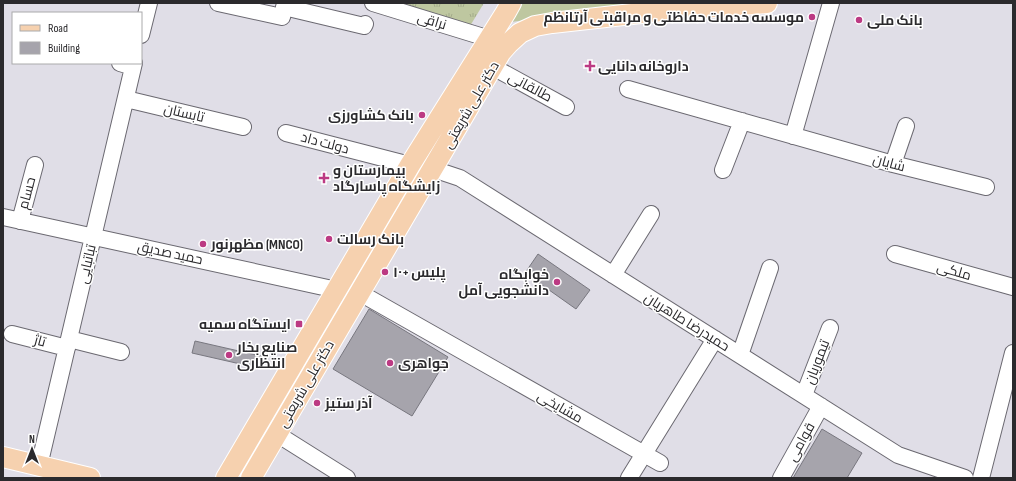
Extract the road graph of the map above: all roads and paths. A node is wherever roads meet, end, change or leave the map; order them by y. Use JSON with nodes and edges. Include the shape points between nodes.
{"nodes":[{"id":1,"x":148,"y":3,"type":"edge"},
{"id":2,"x":218,"y":3,"type":"edge"},
{"id":3,"x":371,"y":3,"type":"edge"},
{"id":4,"x":767,"y":3,"type":"edge"},
{"id":5,"x":831,"y":3,"type":"edge"},
{"id":6,"x":284,"y":5,"type":"edge"},
{"id":7,"x":508,"y":6,"type":"edge"},
{"id":8,"x":365,"y":24,"type":"dead end"},
{"id":9,"x":142,"y":30,"type":"edge"},
{"id":10,"x":490,"y":39,"type":"junction"},
{"id":11,"x":129,"y":64,"type":"edge"},
{"id":12,"x":493,"y":67,"type":"junction"},
{"id":13,"x":628,"y":89,"type":"dead end"},
{"id":14,"x":126,"y":100,"type":"junction"},
{"id":15,"x":566,"y":107,"type":"dead end"},
{"id":16,"x":742,"y":121,"type":"junction"},
{"id":17,"x":906,"y":126,"type":"dead end"},
{"id":18,"x":243,"y":127,"type":"dead end"},
{"id":19,"x":286,"y":133,"type":"dead end"},
{"id":20,"x":793,"y":136,"type":"junction"},
{"id":21,"x":893,"y":164,"type":"junction"},
{"id":22,"x":35,"y":165,"type":"dead end"},
{"id":23,"x":410,"y":165,"type":"junction"},
{"id":24,"x":433,"y":169,"type":"junction"},
{"id":25,"x":723,"y":170,"type":"dead end"},
{"id":26,"x":986,"y":187,"type":"dead end"},
{"id":27,"x":651,"y":214,"type":"dead end"},
{"id":28,"x":3,"y":217,"type":"edge"},
{"id":29,"x":20,"y":221,"type":"junction"},
{"id":30,"x":93,"y":237,"type":"junction"},
{"id":31,"x":895,"y":254,"type":"dead end"},
{"id":32,"x":770,"y":268,"type":"dead end"},
{"id":33,"x":613,"y":275,"type":"junction"},
{"id":34,"x":1013,"y":287,"type":"edge"},
{"id":35,"x":337,"y":290,"type":"junction"},
{"id":36,"x":360,"y":293,"type":"junction"},
{"id":37,"x":830,"y":328,"type":"dead end"},
{"id":38,"x":12,"y":334,"type":"dead end"},
{"id":39,"x":715,"y":339,"type":"junction"},
{"id":40,"x":68,"y":344,"type":"junction"},
{"id":41,"x":121,"y":352,"type":"dead end"},
{"id":42,"x":1013,"y":353,"type":"edge"},
{"id":43,"x":740,"y":355,"type":"junction"},
{"id":44,"x":804,"y":395,"type":"junction"},
{"id":45,"x":821,"y":406,"type":"junction"},
{"id":46,"x":277,"y":434,"type":"junction"},
{"id":47,"x":644,"y":454,"type":"junction"},
{"id":48,"x":3,"y":458,"type":"edge"},
{"id":49,"x":660,"y":463,"type":"dead end"},
{"id":50,"x":39,"y":466,"type":"junction"},
{"id":51,"x":90,"y":478,"type":"edge"},
{"id":52,"x":226,"y":478,"type":"edge"},
{"id":53,"x":251,"y":478,"type":"edge"},
{"id":54,"x":347,"y":478,"type":"edge"},
{"id":55,"x":629,"y":478,"type":"edge"},
{"id":56,"x":781,"y":478,"type":"edge"},
{"id":57,"x":965,"y":478,"type":"edge"},
{"id":58,"x":981,"y":478,"type":"edge"}],
"edges":[{"from":1,"to":9,"type":"street"},
{"from":2,"to":6,"type":"street","via":[[282,18]]},
{"from":3,"to":10,"type":"street","name":"نراقی"},
{"from":4,"to":12,"type":"main road","name":"دکتر علی شریعتی","via":[[650,12],[535,26],[520,33],[501,52]]},
{"from":5,"to":20,"type":"street"},
{"from":6,"to":8,"type":"street","via":[[364,26]]},
{"from":7,"to":10,"type":"main road","name":"دکتر علی شریعتی"},
{"from":10,"to":23,"type":"main road","name":"دکتر علی شریعتی"},
{"from":11,"to":14,"type":"street","name":"تباتبایی"},
{"from":12,"to":15,"type":"street","name":"طالقانی"},
{"from":12,"to":24,"type":"main road","name":"دکتر علی شریعتی"},
{"from":13,"to":16,"type":"street","name":"شایان"},
{"from":14,"to":18,"type":"street","name":"تابستان"},
{"from":14,"to":30,"type":"street","name":"تباتبایی"},
{"from":16,"to":20,"type":"street","name":"شایان"},
{"from":16,"to":25,"type":"street"},
{"from":17,"to":21,"type":"street"},
{"from":19,"to":23,"type":"street","name":"دولت داد"},
{"from":20,"to":21,"type":"street","name":"شایان"},
{"from":21,"to":26,"type":"street","name":"شایان"},
{"from":22,"to":29,"type":"street","name":"حسام"},
{"from":23,"to":24,"type":"street","name":"حمیدرضا طاهریان"},
{"from":23,"to":35,"type":"main road","name":"دکتر علی شریعتی"},
{"from":24,"to":33,"type":"street","name":"حمیدرضا طاهریان","via":[[460,178]]},
{"from":24,"to":36,"type":"main road","name":"دکتر علی شریعتی"},
{"from":27,"to":33,"type":"street"},
{"from":28,"to":29,"type":"street","name":"حمید صدیق"},
{"from":29,"to":30,"type":"street","name":"حمید صدیق"},
{"from":30,"to":35,"type":"street","name":"حمید صدیق"},
{"from":30,"to":40,"type":"street","name":"تباتبایی"},
{"from":31,"to":34,"type":"street","name":"ملکی"},
{"from":32,"to":43,"type":"street"},
{"from":33,"to":39,"type":"street","name":"حمیدرضا طاهریان"},
{"from":35,"to":52,"type":"main road","name":"دکتر علی شریعتی"},
{"from":36,"to":46,"type":"main road","name":"دکتر علی شریعتی"},
{"from":36,"to":47,"type":"street","name":"مشایخی"},
{"from":37,"to":44,"type":"street","name":"تیموریان"},
{"from":38,"to":40,"type":"street","name":"تاژ"},
{"from":39,"to":43,"type":"street","name":"حمیدرضا طاهریان"},
{"from":39,"to":47,"type":"street"},
{"from":40,"to":41,"type":"street","name":"تاژ"},
{"from":40,"to":50,"type":"street","name":"تباتبایی"},
{"from":42,"to":58,"type":"street"},
{"from":43,"to":44,"type":"street","name":"حمیدرضا طاهریان"},
{"from":44,"to":45,"type":"street","name":"حمیدرضا طاهریان"},
{"from":45,"to":56,"type":"street","name":"قوامی"},
{"from":45,"to":57,"type":"street","name":"حمیدرضا طاهریان","via":[[898,455]]},
{"from":46,"to":53,"type":"main road","name":"دکتر علی شریعتی"},
{"from":46,"to":54,"type":"street"},
{"from":47,"to":49,"type":"street","name":"مشایخی"},
{"from":47,"to":55,"type":"street"},
{"from":48,"to":50,"type":"main road"},
{"from":50,"to":51,"type":"main road"}]}
